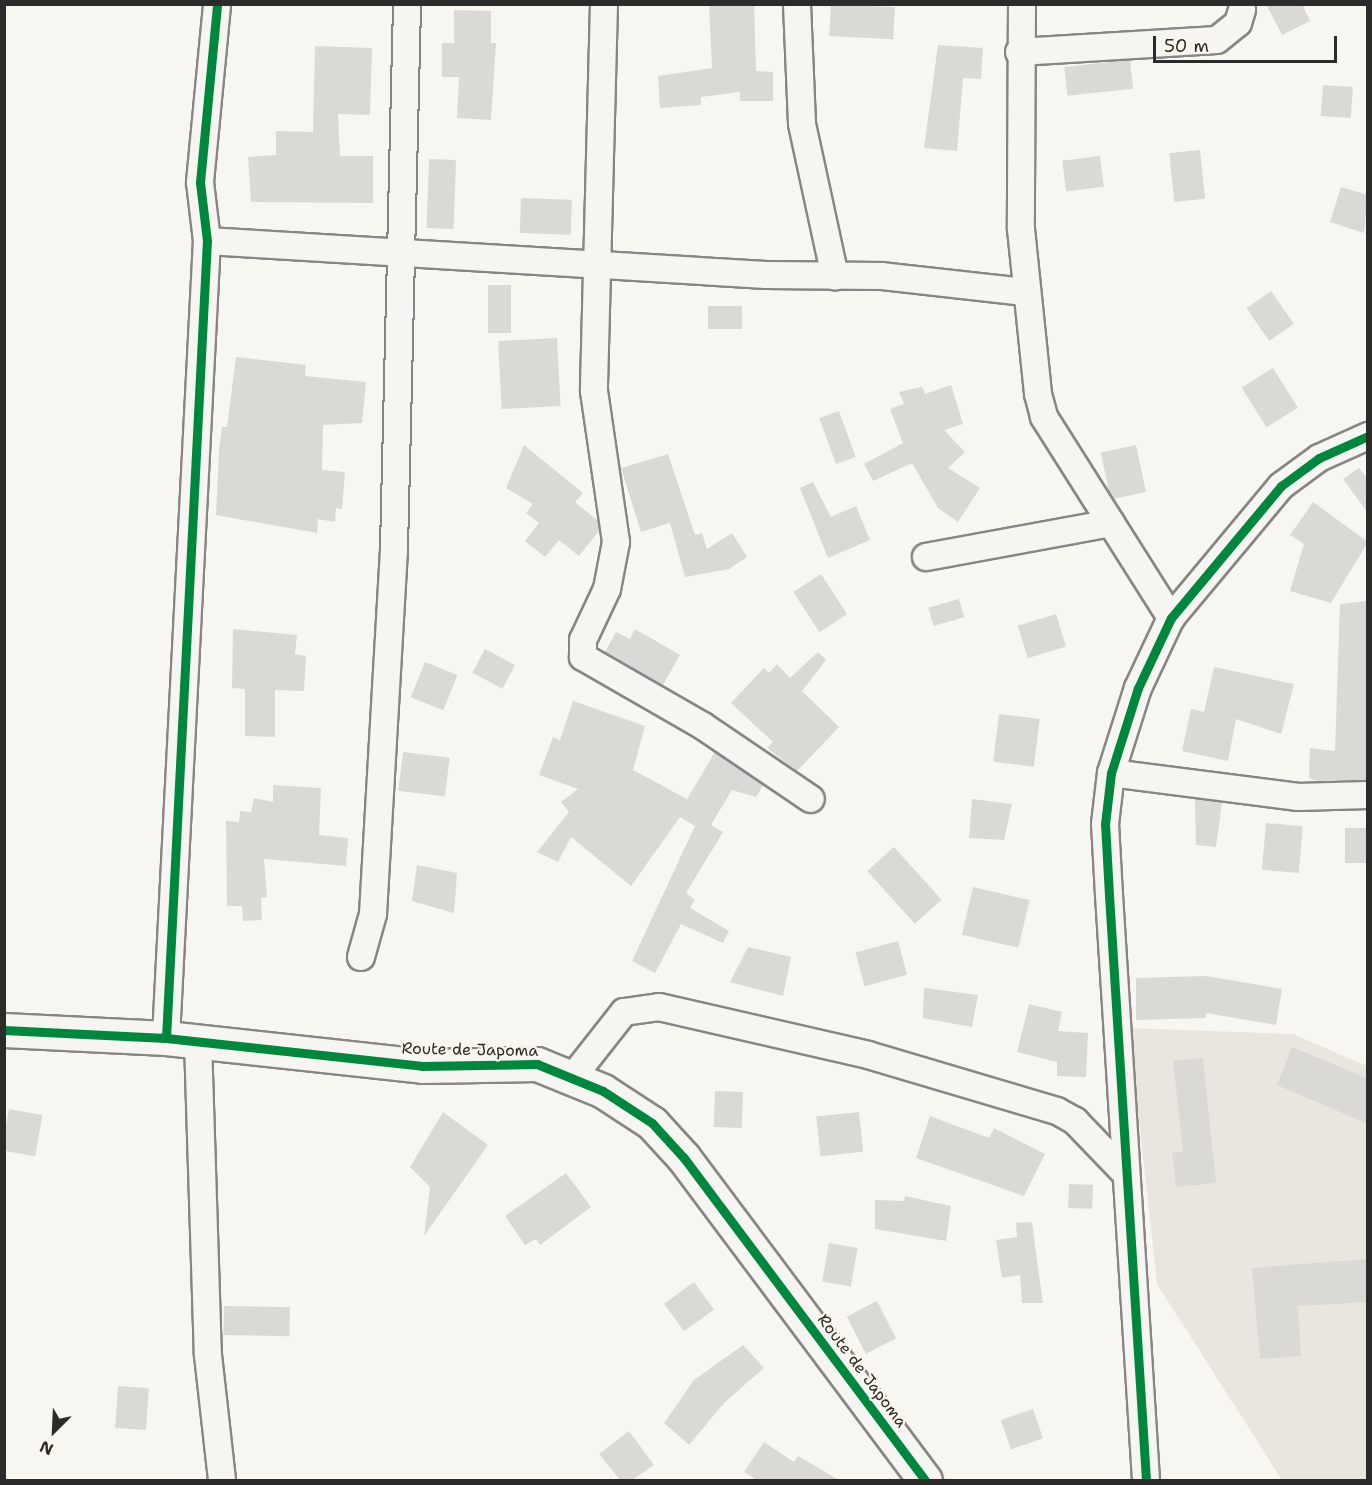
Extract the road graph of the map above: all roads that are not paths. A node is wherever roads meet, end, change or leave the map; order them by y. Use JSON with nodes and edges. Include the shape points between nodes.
{"nodes":[{"id":1,"x":217,"y":4,"type":"edge"},
{"id":2,"x":407,"y":4,"type":"edge"},
{"id":3,"x":604,"y":4,"type":"edge"},
{"id":4,"x":797,"y":4,"type":"edge"},
{"id":5,"x":1022,"y":4,"type":"edge"},
{"id":6,"x":1242,"y":10,"type":"dead end"},
{"id":7,"x":1019,"y":52,"type":"junction"},
{"id":8,"x":207,"y":241,"type":"junction"},
{"id":9,"x":397,"y":252,"type":"junction"},
{"id":10,"x":601,"y":264,"type":"junction"},
{"id":11,"x":835,"y":276,"type":"junction"},
{"id":12,"x":1025,"y":292,"type":"junction"},
{"id":13,"x":1368,"y":436,"type":"edge"},
{"id":14,"x":1111,"y":523,"type":"junction"},
{"id":15,"x":926,"y":557,"type":"dead end"},
{"id":16,"x":1171,"y":618,"type":"junction"},
{"id":17,"x":1111,"y":773,"type":"junction"},
{"id":18,"x":1368,"y":795,"type":"edge"},
{"id":19,"x":812,"y":800,"type":"dead end"},
{"id":20,"x":361,"y":957,"type":"dead end"},
{"id":21,"x":4,"y":1030,"type":"edge"},
{"id":22,"x":166,"y":1038,"type":"junction"},
{"id":23,"x":198,"y":1041,"type":"junction"},
{"id":24,"x":572,"y":1078,"type":"junction"},
{"id":25,"x":1125,"y":1173,"type":"junction"},
{"id":26,"x":222,"y":1480,"type":"edge"},
{"id":27,"x":925,"y":1480,"type":"edge"},
{"id":28,"x":1146,"y":1480,"type":"edge"}],
"edges":[{"from":1,"to":8,"type":"street","via":[[200,183]]},
{"from":2,"to":9,"type":"street"},
{"from":3,"to":10,"type":"street"},
{"from":4,"to":11,"type":"street","via":[[802,124]]},
{"from":5,"to":7,"type":"street"},
{"from":6,"to":7,"type":"street","via":[[1238,23],[1217,40]]},
{"from":7,"to":12,"type":"street"},
{"from":8,"to":9,"type":"street"},
{"from":8,"to":22,"type":"street"},
{"from":9,"to":10,"type":"street"},
{"from":9,"to":20,"type":"street","via":[[394,549],[373,914]]},
{"from":10,"to":11,"type":"street"},
{"from":10,"to":19,"type":"street","via":[[594,391],[616,542],[607,589],[584,640],[583,657],[703,726]]},
{"from":11,"to":12,"type":"street"},
{"from":12,"to":14,"type":"street","via":[[1044,417]]},
{"from":13,"to":16,"type":"street","via":[[1319,458],[1281,486]]},
{"from":14,"to":15,"type":"street"},
{"from":14,"to":16,"type":"street"},
{"from":16,"to":17,"type":"street","via":[[1138,688]]},
{"from":17,"to":18,"type":"street","via":[[1298,797]]},
{"from":17,"to":25,"type":"street","via":[[1106,824]]},
{"from":21,"to":22,"type":"street","name":"Route de Japoma"},
{"from":22,"to":23,"type":"street","name":"Route de Japoma"},
{"from":23,"to":24,"type":"street","name":"Route de Japoma","via":[[422,1066],[537,1064]]},
{"from":23,"to":26,"type":"street","via":[[208,1355]]},
{"from":24,"to":25,"type":"street","via":[[624,1012],[659,1007],[868,1055],[1057,1111],[1075,1121]]},
{"from":24,"to":27,"type":"street","name":"Route de Japoma","via":[[652,1123],[684,1158]]},
{"from":25,"to":28,"type":"street"}]}
